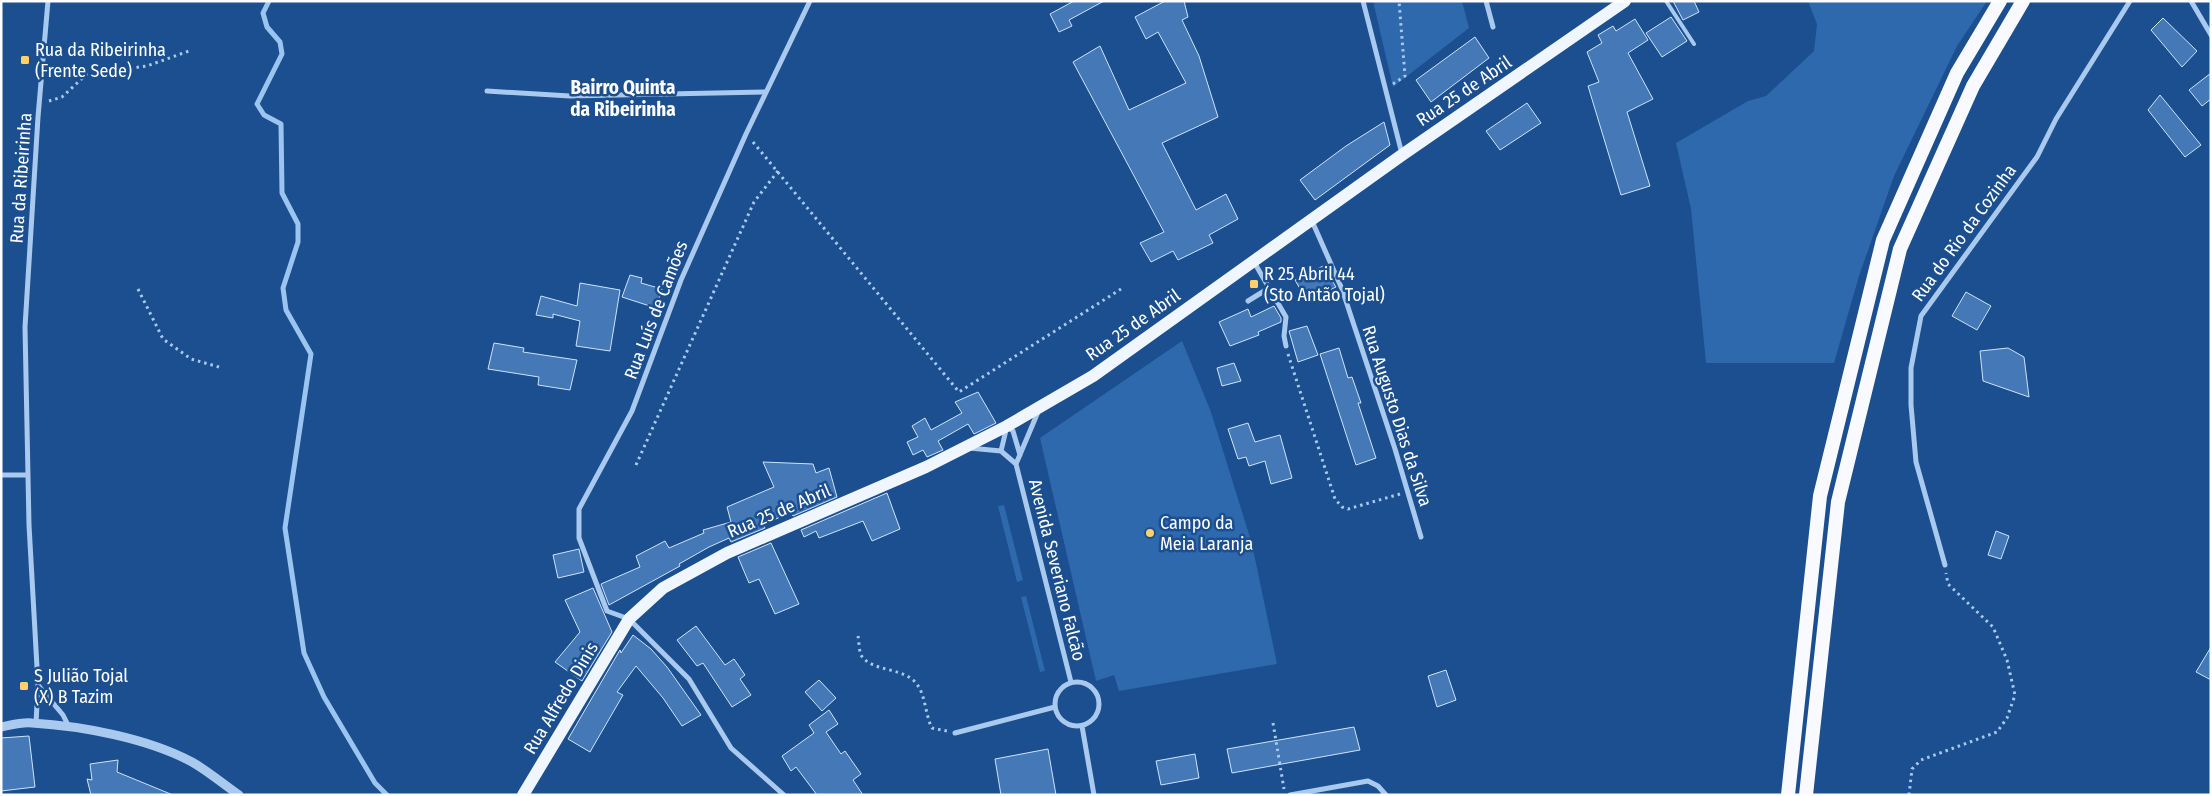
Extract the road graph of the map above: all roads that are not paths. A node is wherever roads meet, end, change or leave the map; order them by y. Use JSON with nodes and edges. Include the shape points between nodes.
{"nodes":[{"id":1,"x":48,"y":1,"type":"edge"},
{"id":2,"x":810,"y":1,"type":"edge"},
{"id":3,"x":1363,"y":1,"type":"edge"},
{"id":4,"x":1486,"y":1,"type":"edge"},
{"id":5,"x":1625,"y":1,"type":"edge"},
{"id":6,"x":1666,"y":1,"type":"edge"},
{"id":7,"x":2000,"y":1,"type":"edge"},
{"id":8,"x":2024,"y":1,"type":"edge"},
{"id":9,"x":2130,"y":1,"type":"edge"},
{"id":10,"x":2191,"y":1,"type":"edge"},
{"id":11,"x":1493,"y":27,"type":"dead end"},
{"id":12,"x":2211,"y":36,"type":"edge"},
{"id":13,"x":1694,"y":44,"type":"dead end"},
{"id":14,"x":487,"y":91,"type":"dead end"},
{"id":15,"x":766,"y":92,"type":"junction"},
{"id":16,"x":1402,"y":154,"type":"junction"},
{"id":17,"x":1312,"y":220,"type":"junction"},
{"id":18,"x":1254,"y":262,"type":"junction"},
{"id":19,"x":1269,"y":288,"type":"junction"},
{"id":20,"x":1248,"y":301,"type":"dead end"},
{"id":21,"x":1286,"y":346,"type":"road end"},
{"id":22,"x":1042,"y":405,"type":"junction"},
{"id":23,"x":1006,"y":426,"type":"junction"},
{"id":24,"x":964,"y":448,"type":"junction"},
{"id":25,"x":1001,"y":451,"type":"junction"},
{"id":26,"x":1020,"y":455,"type":"junction"},
{"id":27,"x":1016,"y":464,"type":"junction"},
{"id":28,"x":1,"y":475,"type":"edge"},
{"id":29,"x":28,"y":475,"type":"junction"},
{"id":30,"x":1421,"y":537,"type":"dead end"},
{"id":31,"x":1946,"y":565,"type":"road end"},
{"id":32,"x":629,"y":619,"type":"junction"},
{"id":33,"x":1071,"y":682,"type":"junction"},
{"id":34,"x":38,"y":686,"type":"junction"},
{"id":35,"x":1055,"y":707,"type":"junction"},
{"id":36,"x":36,"y":724,"type":"junction"},
{"id":37,"x":1082,"y":726,"type":"junction"},
{"id":38,"x":1,"y":727,"type":"edge"},
{"id":39,"x":70,"y":727,"type":"junction"},
{"id":40,"x":955,"y":733,"type":"road end"},
{"id":41,"x":239,"y":795,"type":"edge"},
{"id":42,"x":523,"y":795,"type":"edge"},
{"id":43,"x":784,"y":795,"type":"edge"},
{"id":44,"x":1094,"y":795,"type":"edge"},
{"id":45,"x":1290,"y":795,"type":"edge"},
{"id":46,"x":1386,"y":795,"type":"edge"},
{"id":47,"x":1788,"y":795,"type":"edge"},
{"id":48,"x":1806,"y":795,"type":"edge"}],
"edges":[{"from":1,"to":29,"type":"street","name":"Rua da Ribeirinha","via":[[25,327]]},
{"from":2,"to":15,"type":"street","name":"Rua Luís de Camões"},
{"from":3,"to":16,"type":"street"},
{"from":4,"to":11,"type":"street"},
{"from":5,"to":16,"type":"main road","name":"Rua 25 de Abril"},
{"from":6,"to":13,"type":"lane"},
{"from":7,"to":47,"type":"highway","via":[[1957,73],[1883,240],[1820,496]]},
{"from":8,"to":48,"type":"highway","via":[[1973,86],[1900,249],[1838,502]]},
{"from":9,"to":31,"type":"street","name":"Rua do Rio da Cozinha","via":[[2056,119],[2037,157],[1920,316],[1911,368],[1916,462]]},
{"from":10,"to":12,"type":"street"},
{"from":14,"to":15,"type":"street","via":[[570,96]]},
{"from":15,"to":32,"type":"street","name":"Rua Luís de Camões","via":[[681,280],[632,411],[579,509],[578,538],[606,611]]},
{"from":16,"to":17,"type":"main road","name":"Rua 25 de Abril"},
{"from":17,"to":18,"type":"main road","name":"Rua 25 de Abril"},
{"from":17,"to":30,"type":"street","name":"Rua Augusto Dias da Silva","via":[[1342,289]]},
{"from":18,"to":19,"type":"street"},
{"from":18,"to":22,"type":"main road","name":"Rua 25 de Abril","via":[[1093,376]]},
{"from":19,"to":20,"type":"street"},
{"from":19,"to":21,"type":"street","via":[[1286,317]]},
{"from":22,"to":23,"type":"main road","name":"Rua 25 de Abril"},
{"from":22,"to":26,"type":"street","name":"Avenida Severiano Falcão"},
{"from":23,"to":24,"type":"main road","name":"Rua 25 de Abril"},
{"from":23,"to":25,"type":"street"},
{"from":23,"to":26,"type":"street","via":[[1013,431]]},
{"from":24,"to":25,"type":"street"},
{"from":24,"to":32,"type":"main road","name":"Rua 25 de Abril","via":[[719,557],[663,588]]},
{"from":25,"to":27,"type":"street","name":"Avenida Severiano Falcão"},
{"from":26,"to":27,"type":"street","name":"Avenida Severiano Falcão"},
{"from":27,"to":33,"type":"street","name":"Avenida Severiano Falcão"},
{"from":28,"to":29,"type":"street"},
{"from":29,"to":34,"type":"street","name":"Rua da Ribeirinha"},
{"from":32,"to":42,"type":"main road","name":"Rua Alfredo Dinis"},
{"from":32,"to":43,"type":"street","via":[[689,679],[731,748]]},
{"from":33,"to":35,"type":"street","name":"Avenida Severiano Falcão","via":[[1059,691]]},
{"from":33,"to":37,"type":"street","name":"Avenida Severiano Falcão","via":[[1089,684],[1099,696],[1098,713],[1094,720]]},
{"from":34,"to":36,"type":"street","name":"Rua da Ribeirinha"},
{"from":34,"to":39,"type":"street"},
{"from":35,"to":37,"type":"street","via":[[1064,722]]},
{"from":35,"to":40,"type":"street"},
{"from":36,"to":38,"type":"street"},
{"from":36,"to":39,"type":"street"},
{"from":37,"to":44,"type":"street"},
{"from":39,"to":41,"type":"street","via":[[156,746],[192,762]]},
{"from":45,"to":46,"type":"street","via":[[1368,781]]}]}
